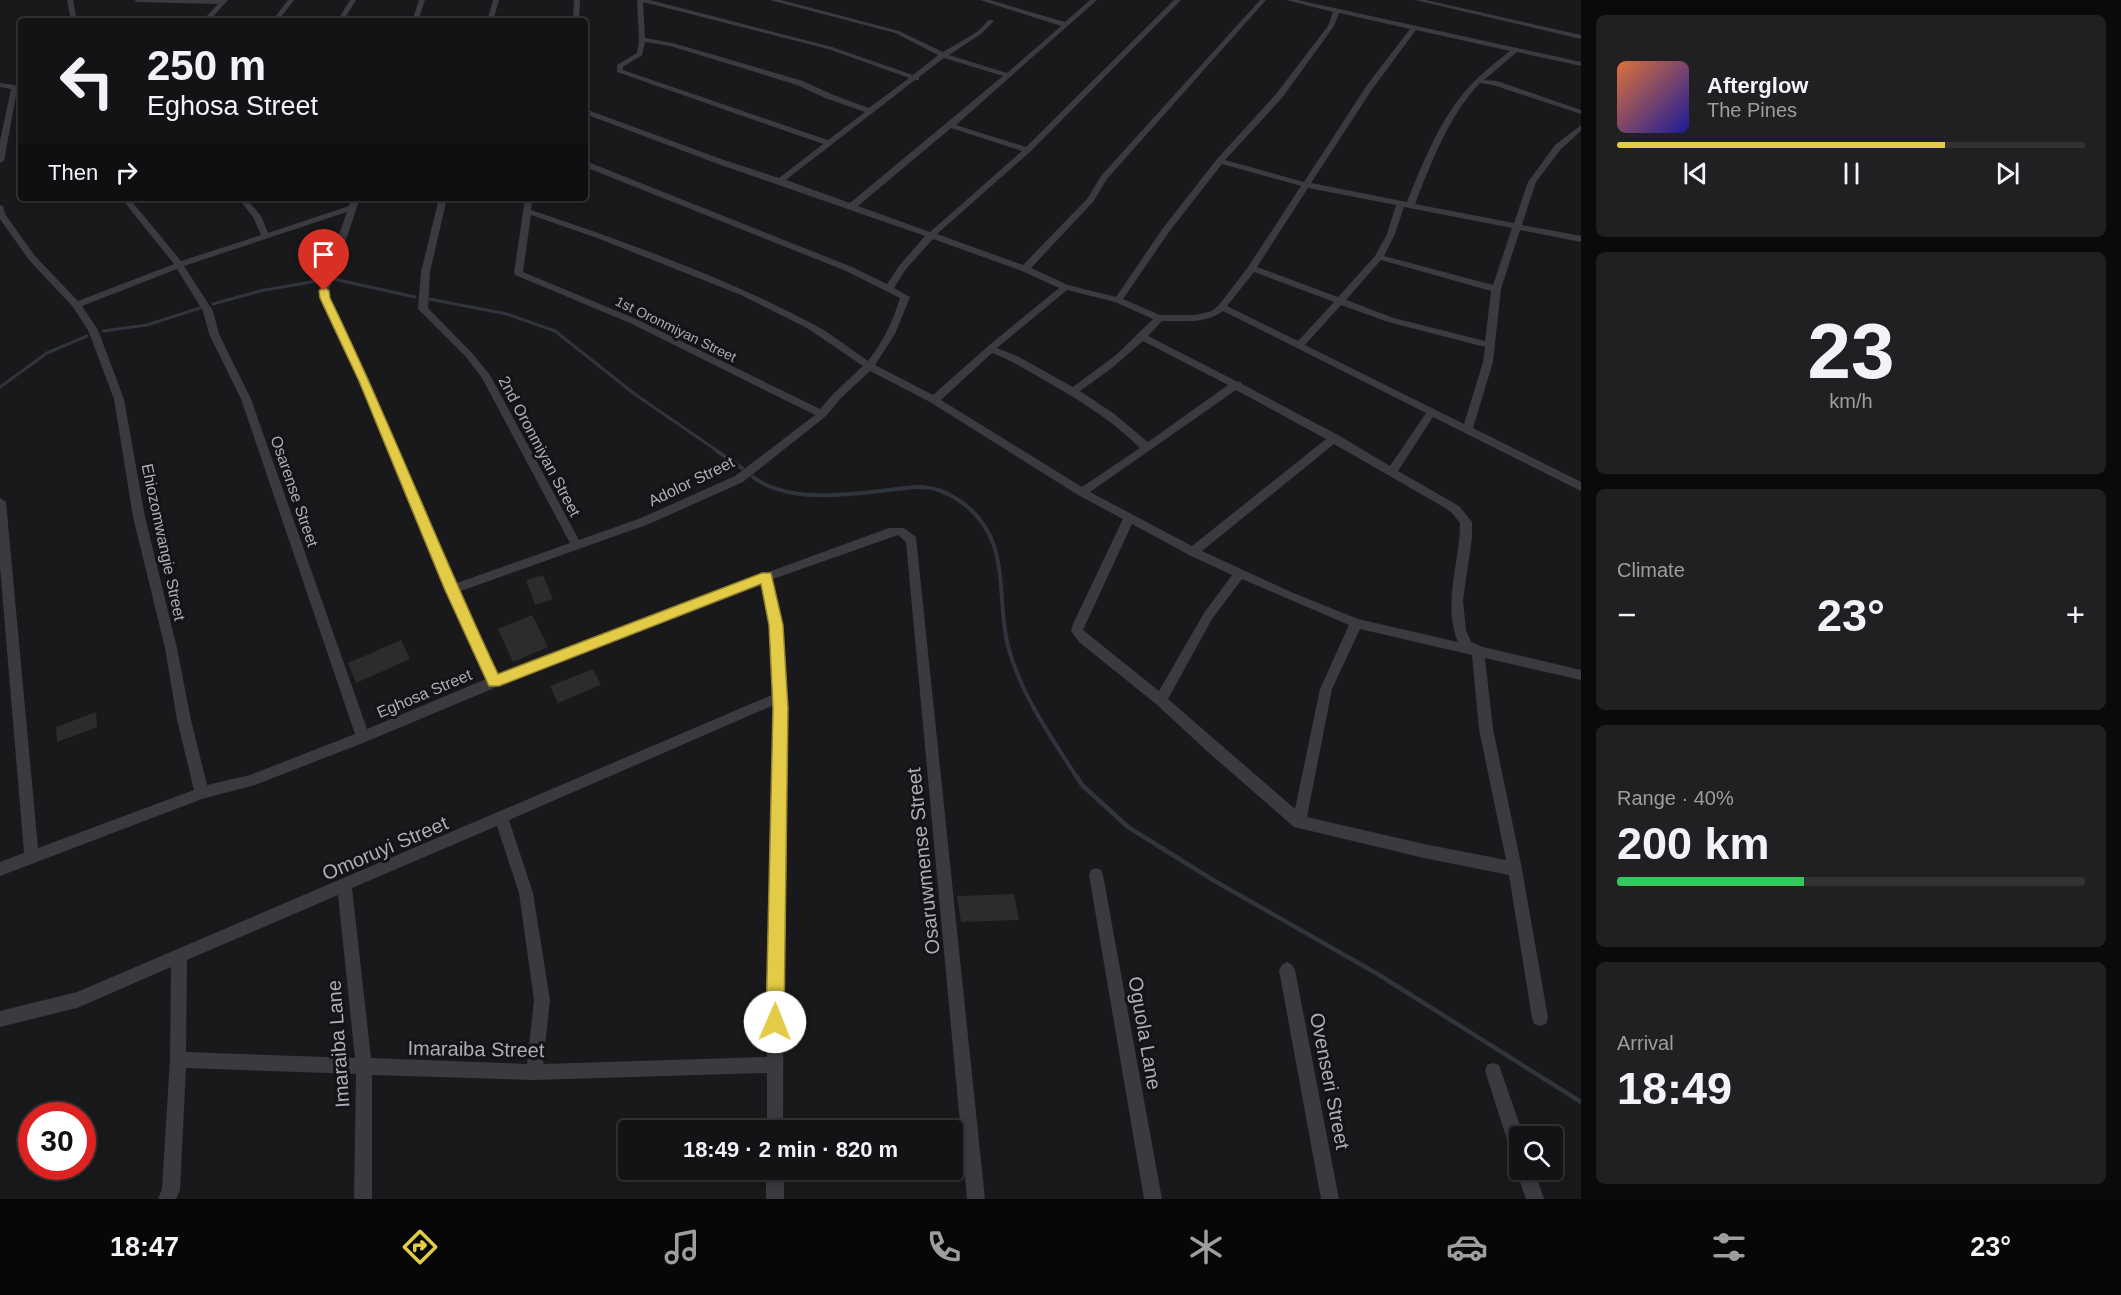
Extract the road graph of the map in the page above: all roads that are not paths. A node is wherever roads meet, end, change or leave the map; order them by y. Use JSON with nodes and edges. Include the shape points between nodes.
{"nodes":[{"id":1,"x":70,"y":0,"type":"edge"},
{"id":2,"x":137,"y":0,"type":"edge"},
{"id":3,"x":291,"y":0,"type":"edge"},
{"id":4,"x":353,"y":0,"type":"edge"},
{"id":5,"x":422,"y":0,"type":"edge"},
{"id":6,"x":496,"y":0,"type":"edge"},
{"id":7,"x":577,"y":0,"type":"edge"},
{"id":8,"x":641,"y":0,"type":"edge"},
{"id":9,"x":773,"y":0,"type":"edge"},
{"id":10,"x":983,"y":0,"type":"edge"},
{"id":11,"x":1012,"y":0,"type":"edge"},
{"id":12,"x":1094,"y":0,"type":"edge"},
{"id":13,"x":1178,"y":0,"type":"edge"},
{"id":14,"x":1263,"y":0,"type":"edge"},
{"id":15,"x":1289,"y":0,"type":"edge"},
{"id":16,"x":1418,"y":0,"type":"edge"},
{"id":17,"x":225,"y":1,"type":"edge"},
{"id":18,"x":1004,"y":7,"type":"junction"},
{"id":19,"x":1337,"y":11,"type":"junction"},
{"id":20,"x":73,"y":18,"type":"edge"},
{"id":21,"x":208,"y":18,"type":"edge"},
{"id":22,"x":277,"y":18,"type":"edge"},
{"id":23,"x":342,"y":18,"type":"edge"},
{"id":24,"x":416,"y":18,"type":"edge"},
{"id":25,"x":491,"y":18,"type":"edge"},
{"id":26,"x":576,"y":18,"type":"edge"},
{"id":27,"x":991,"y":21,"type":"dead end"},
{"id":28,"x":1066,"y":26,"type":"junction"},
{"id":29,"x":1414,"y":28,"type":"junction"},
{"id":30,"x":1581,"y":37,"type":"edge"},
{"id":31,"x":642,"y":40,"type":"junction"},
{"id":32,"x":1516,"y":49,"type":"junction"},
{"id":33,"x":943,"y":55,"type":"junction"},
{"id":34,"x":1581,"y":64,"type":"edge"},
{"id":35,"x":1006,"y":75,"type":"junction"},
{"id":36,"x":916,"y":78,"type":"junction"},
{"id":37,"x":1479,"y":81,"type":"junction"},
{"id":38,"x":0,"y":85,"type":"edge"},
{"id":39,"x":18,"y":89,"type":"edge"},
{"id":40,"x":870,"y":111,"type":"junction"},
{"id":41,"x":588,"y":112,"type":"edge"},
{"id":42,"x":1581,"y":112,"type":"edge"},
{"id":43,"x":952,"y":126,"type":"junction"},
{"id":44,"x":1581,"y":127,"type":"edge"},
{"id":45,"x":828,"y":143,"type":"junction"},
{"id":46,"x":1027,"y":150,"type":"junction"},
{"id":47,"x":0,"y":161,"type":"edge"},
{"id":48,"x":1220,"y":161,"type":"junction"},
{"id":49,"x":588,"y":165,"type":"edge"},
{"id":50,"x":780,"y":181,"type":"junction"},
{"id":51,"x":1307,"y":185,"type":"junction"},
{"id":52,"x":127,"y":201,"type":"edge"},
{"id":53,"x":244,"y":201,"type":"edge"},
{"id":54,"x":529,"y":201,"type":"edge"},
{"id":55,"x":355,"y":202,"type":"edge"},
{"id":56,"x":442,"y":202,"type":"edge"},
{"id":57,"x":1406,"y":204,"type":"junction"},
{"id":58,"x":0,"y":208,"type":"edge"},
{"id":59,"x":850,"y":208,"type":"junction"},
{"id":60,"x":527,"y":211,"type":"junction"},
{"id":61,"x":1516,"y":226,"type":"junction"},
{"id":62,"x":265,"y":235,"type":"junction"},
{"id":63,"x":930,"y":236,"type":"junction"},
{"id":64,"x":1581,"y":238,"type":"edge"},
{"id":65,"x":1379,"y":257,"type":"junction"},
{"id":66,"x":179,"y":265,"type":"junction"},
{"id":67,"x":1252,"y":268,"type":"junction"},
{"id":68,"x":1025,"y":269,"type":"junction"},
{"id":69,"x":1065,"y":287,"type":"junction"},
{"id":70,"x":889,"y":288,"type":"junction"},
{"id":71,"x":1496,"y":289,"type":"junction"},
{"id":72,"x":1118,"y":300,"type":"junction"},
{"id":73,"x":1340,"y":301,"type":"junction"},
{"id":74,"x":77,"y":305,"type":"junction"},
{"id":75,"x":1222,"y":307,"type":"junction"},
{"id":76,"x":1159,"y":318,"type":"junction"},
{"id":77,"x":1143,"y":338,"type":"junction"},
{"id":78,"x":1488,"y":345,"type":"junction"},
{"id":79,"x":1299,"y":346,"type":"junction"},
{"id":80,"x":990,"y":349,"type":"junction"},
{"id":81,"x":868,"y":366,"type":"junction"},
{"id":82,"x":1237,"y":384,"type":"junction"},
{"id":83,"x":1074,"y":391,"type":"junction"},
{"id":84,"x":934,"y":400,"type":"junction"},
{"id":85,"x":1431,"y":413,"type":"junction"},
{"id":86,"x":822,"y":414,"type":"junction"},
{"id":87,"x":1467,"y":430,"type":"junction"},
{"id":88,"x":1334,"y":438,"type":"junction"},
{"id":89,"x":1147,"y":448,"type":"junction"},
{"id":90,"x":1392,"y":472,"type":"junction"},
{"id":91,"x":1581,"y":487,"type":"edge"},
{"id":92,"x":1082,"y":492,"type":"junction"},
{"id":93,"x":0,"y":502,"type":"edge"},
{"id":94,"x":1130,"y":517,"type":"junction"},
{"id":95,"x":893,"y":531,"type":"joint"},
{"id":96,"x":577,"y":546,"type":"junction"},
{"id":97,"x":1193,"y":552,"type":"junction"},
{"id":98,"x":1240,"y":573,"type":"junction"},
{"id":99,"x":767,"y":577,"type":"junction"},
{"id":100,"x":451,"y":590,"type":"junction"},
{"id":101,"x":1356,"y":623,"type":"junction"},
{"id":102,"x":1478,"y":650,"type":"junction"},
{"id":103,"x":1581,"y":675,"type":"edge"},
{"id":104,"x":494,"y":682,"type":"junction"},
{"id":105,"x":780,"y":697,"type":"junction"},
{"id":106,"x":1161,"y":699,"type":"junction"},
{"id":107,"x":363,"y":737,"type":"junction"},
{"id":108,"x":202,"y":793,"type":"junction"},
{"id":109,"x":502,"y":819,"type":"junction"},
{"id":110,"x":1299,"y":822,"type":"junction"},
{"id":111,"x":32,"y":858,"type":"junction"},
{"id":112,"x":0,"y":869,"type":"edge"},
{"id":113,"x":1515,"y":869,"type":"junction"},
{"id":114,"x":1096,"y":875,"type":"dead end"},
{"id":115,"x":345,"y":887,"type":"junction"},
{"id":116,"x":179,"y":958,"type":"junction"},
{"id":117,"x":1287,"y":970,"type":"dead end"},
{"id":118,"x":1540,"y":1018,"type":"dead end"},
{"id":119,"x":0,"y":1019,"type":"edge"},
{"id":120,"x":178,"y":1060,"type":"junction"},
{"id":121,"x":774,"y":1065,"type":"junction"},
{"id":122,"x":364,"y":1067,"type":"junction"},
{"id":123,"x":1493,"y":1071,"type":"dead end"},
{"id":124,"x":534,"y":1072,"type":"junction"},
{"id":125,"x":775,"y":1120,"type":"edge"},
{"id":126,"x":1511,"y":1126,"type":"edge"},
{"id":127,"x":775,"y":1180,"type":"edge"},
{"id":128,"x":1528,"y":1180,"type":"edge"},
{"id":129,"x":167,"y":1199,"type":"edge"},
{"id":130,"x":363,"y":1199,"type":"edge"},
{"id":131,"x":775,"y":1199,"type":"edge"},
{"id":132,"x":976,"y":1199,"type":"edge"},
{"id":133,"x":1152,"y":1199,"type":"edge"},
{"id":134,"x":1330,"y":1199,"type":"edge"},
{"id":135,"x":1535,"y":1199,"type":"edge"}],
"edges":[{"from":1,"to":20,"type":"street"},
{"from":2,"to":17,"type":"street"},
{"from":3,"to":22,"type":"street"},
{"from":4,"to":23,"type":"street"},
{"from":5,"to":24,"type":"street"},
{"from":6,"to":25,"type":"street"},
{"from":7,"to":26,"type":"street"},
{"from":8,"to":31,"type":"street"},
{"from":8,"to":36,"type":"street","via":[[830,48]]},
{"from":9,"to":33,"type":"street","via":[[897,32]]},
{"from":10,"to":18,"type":"street"},
{"from":11,"to":18,"type":"street"},
{"from":12,"to":28,"type":"street"},
{"from":13,"to":46,"type":"street"},
{"from":14,"to":68,"type":"street"},
{"from":15,"to":19,"type":"street"},
{"from":16,"to":30,"type":"street"},
{"from":17,"to":21,"type":"street"},
{"from":18,"to":28,"type":"street"},
{"from":19,"to":29,"type":"street"},
{"from":19,"to":48,"type":"street","via":[[1331,26],[1279,96]]},
{"from":27,"to":33,"type":"street","via":[[975,37]]},
{"from":28,"to":35,"type":"street"},
{"from":29,"to":32,"type":"street"},
{"from":29,"to":51,"type":"street","via":[[1370,87]]},
{"from":31,"to":40,"type":"street","via":[[671,44],[800,82]]},
{"from":31,"to":45,"type":"street","via":[[640,54],[619,66],[619,71]]},
{"from":32,"to":34,"type":"street"},
{"from":32,"to":37,"type":"street"},
{"from":33,"to":35,"type":"street"},
{"from":33,"to":36,"type":"street"},
{"from":35,"to":43,"type":"street"},
{"from":36,"to":40,"type":"street"},
{"from":37,"to":42,"type":"street"},
{"from":37,"to":57,"type":"street","via":[[1458,105]]},
{"from":38,"to":39,"type":"street"},
{"from":39,"to":47,"type":"street"},
{"from":40,"to":45,"type":"street"},
{"from":41,"to":50,"type":"street"},
{"from":43,"to":46,"type":"street"},
{"from":43,"to":59,"type":"street"},
{"from":44,"to":61,"type":"street","via":[[1558,147],[1532,182]]},
{"from":45,"to":50,"type":"street"},
{"from":46,"to":63,"type":"street"},
{"from":48,"to":51,"type":"street"},
{"from":48,"to":72,"type":"street"},
{"from":49,"to":70,"type":"street"},
{"from":50,"to":59,"type":"street"},
{"from":51,"to":57,"type":"street"},
{"from":51,"to":67,"type":"street"},
{"from":52,"to":66,"type":"street","name":"Osarense Street"},
{"from":53,"to":62,"type":"street"},
{"from":54,"to":60,"type":"street"},
{"from":55,"to":62,"type":"street"},
{"from":55,"to":100,"type":"street","via":[[327,281],[325,298],[365,381]]},
{"from":56,"to":96,"type":"street","name":"2nd Oronmiyan Street","via":[[421,303],[423,309],[469,356],[497,394]]},
{"from":57,"to":61,"type":"street"},
{"from":57,"to":65,"type":"street"},
{"from":58,"to":74,"type":"street","name":"Ehiozomwangie Street","via":[[32,258]]},
{"from":59,"to":63,"type":"street"},
{"from":60,"to":81,"type":"street","via":[[744,293],[810,326]]},
{"from":60,"to":86,"type":"street","name":"1st Oronmiyan Street","via":[[519,273],[633,321]]},
{"from":61,"to":64,"type":"street"},
{"from":61,"to":71,"type":"street"},
{"from":62,"to":66,"type":"street"},
{"from":63,"to":68,"type":"street"},
{"from":63,"to":70,"type":"street"},
{"from":65,"to":71,"type":"street"},
{"from":65,"to":73,"type":"street"},
{"from":66,"to":74,"type":"street"},
{"from":66,"to":107,"type":"street","name":"Osarense Street","via":[[202,299],[214,334],[246,399]]},
{"from":67,"to":73,"type":"street"},
{"from":67,"to":75,"type":"street"},
{"from":68,"to":69,"type":"street"},
{"from":69,"to":72,"type":"street"},
{"from":69,"to":80,"type":"street"},
{"from":70,"to":81,"type":"street","name":"Adolor Street","via":[[905,297],[896,327]]},
{"from":71,"to":78,"type":"street"},
{"from":72,"to":76,"type":"street"},
{"from":73,"to":78,"type":"street","via":[[1391,320]]},
{"from":73,"to":79,"type":"street"},
{"from":74,"to":108,"type":"street","name":"Ehiozomwangie Street","via":[[93,330],[119,399],[139,517]]},
{"from":75,"to":76,"type":"street","via":[[1196,318]]},
{"from":75,"to":79,"type":"street"},
{"from":76,"to":77,"type":"street"},
{"from":77,"to":82,"type":"street"},
{"from":77,"to":83,"type":"street"},
{"from":78,"to":87,"type":"street","via":[[1485,378]]},
{"from":79,"to":85,"type":"street"},
{"from":80,"to":83,"type":"street","via":[[1008,354]]},
{"from":80,"to":84,"type":"street"},
{"from":81,"to":84,"type":"street"},
{"from":81,"to":86,"type":"street","name":"Adolor Street","via":[[828,403]]},
{"from":82,"to":88,"type":"street"},
{"from":82,"to":89,"type":"street"},
{"from":83,"to":89,"type":"street","via":[[1128,429]]},
{"from":84,"to":92,"type":"street"},
{"from":85,"to":87,"type":"street"},
{"from":85,"to":90,"type":"street"},
{"from":86,"to":96,"type":"street","name":"Adolor Street","via":[[739,479]]},
{"from":87,"to":91,"type":"street"},
{"from":88,"to":90,"type":"street"},
{"from":88,"to":97,"type":"street"},
{"from":89,"to":92,"type":"street"},
{"from":90,"to":102,"type":"street","via":[[1455,509],[1466,522],[1456,619],[1466,645]]},
{"from":92,"to":94,"type":"street"},
{"from":93,"to":111,"type":"street"},
{"from":94,"to":97,"type":"street"},
{"from":94,"to":106,"type":"street","via":[[1077,631]]},
{"from":95,"to":99,"type":"street","name":"Eghosa Street"},
{"from":95,"to":132,"type":"street","name":"Osaruwmense Street","via":[[912,540]]},
{"from":96,"to":100,"type":"street","name":"Adolor Street"},
{"from":97,"to":98,"type":"street"},
{"from":98,"to":101,"type":"street"},
{"from":98,"to":106,"type":"street","via":[[1208,616]]},
{"from":99,"to":104,"type":"street","name":"Eghosa Street"},
{"from":99,"to":105,"type":"street","via":[[776,625]]},
{"from":100,"to":104,"type":"street"},
{"from":101,"to":102,"type":"street"},
{"from":101,"to":110,"type":"street","via":[[1326,688]]},
{"from":102,"to":103,"type":"street"},
{"from":102,"to":113,"type":"street","via":[[1486,729]]},
{"from":104,"to":107,"type":"street","name":"Eghosa Street"},
{"from":105,"to":109,"type":"street","name":"Omoruyi Street"},
{"from":105,"to":121,"type":"street"},
{"from":106,"to":110,"type":"street"},
{"from":107,"to":108,"type":"street","name":"Eghosa Street","via":[[250,781]]},
{"from":108,"to":111,"type":"street","name":"Eghosa Street"},
{"from":109,"to":115,"type":"street","name":"Omoruyi Street"},
{"from":109,"to":124,"type":"street","via":[[526,893],[542,1000]]},
{"from":110,"to":113,"type":"street"},
{"from":111,"to":112,"type":"street","name":"Eghosa Street"},
{"from":113,"to":118,"type":"street"},
{"from":114,"to":133,"type":"street","name":"Oguola Lane"},
{"from":115,"to":116,"type":"street","name":"Omoruyi Street"},
{"from":115,"to":122,"type":"street","name":"Imaraiba Lane"},
{"from":116,"to":119,"type":"street","name":"Omoruyi Street","via":[[77,1000]]},
{"from":116,"to":120,"type":"street"},
{"from":117,"to":134,"type":"street","name":"Ovenseri Street"},
{"from":120,"to":122,"type":"street","name":"Imaraiba Street"},
{"from":120,"to":129,"type":"street","via":[[171,1190]]},
{"from":121,"to":124,"type":"street","name":"Imaraiba Street"},
{"from":121,"to":125,"type":"street"},
{"from":122,"to":124,"type":"street","name":"Imaraiba Street"},
{"from":122,"to":130,"type":"street","name":"Imaraiba Lane"},
{"from":123,"to":126,"type":"street"},
{"from":127,"to":131,"type":"street"},
{"from":128,"to":135,"type":"street"}]}
